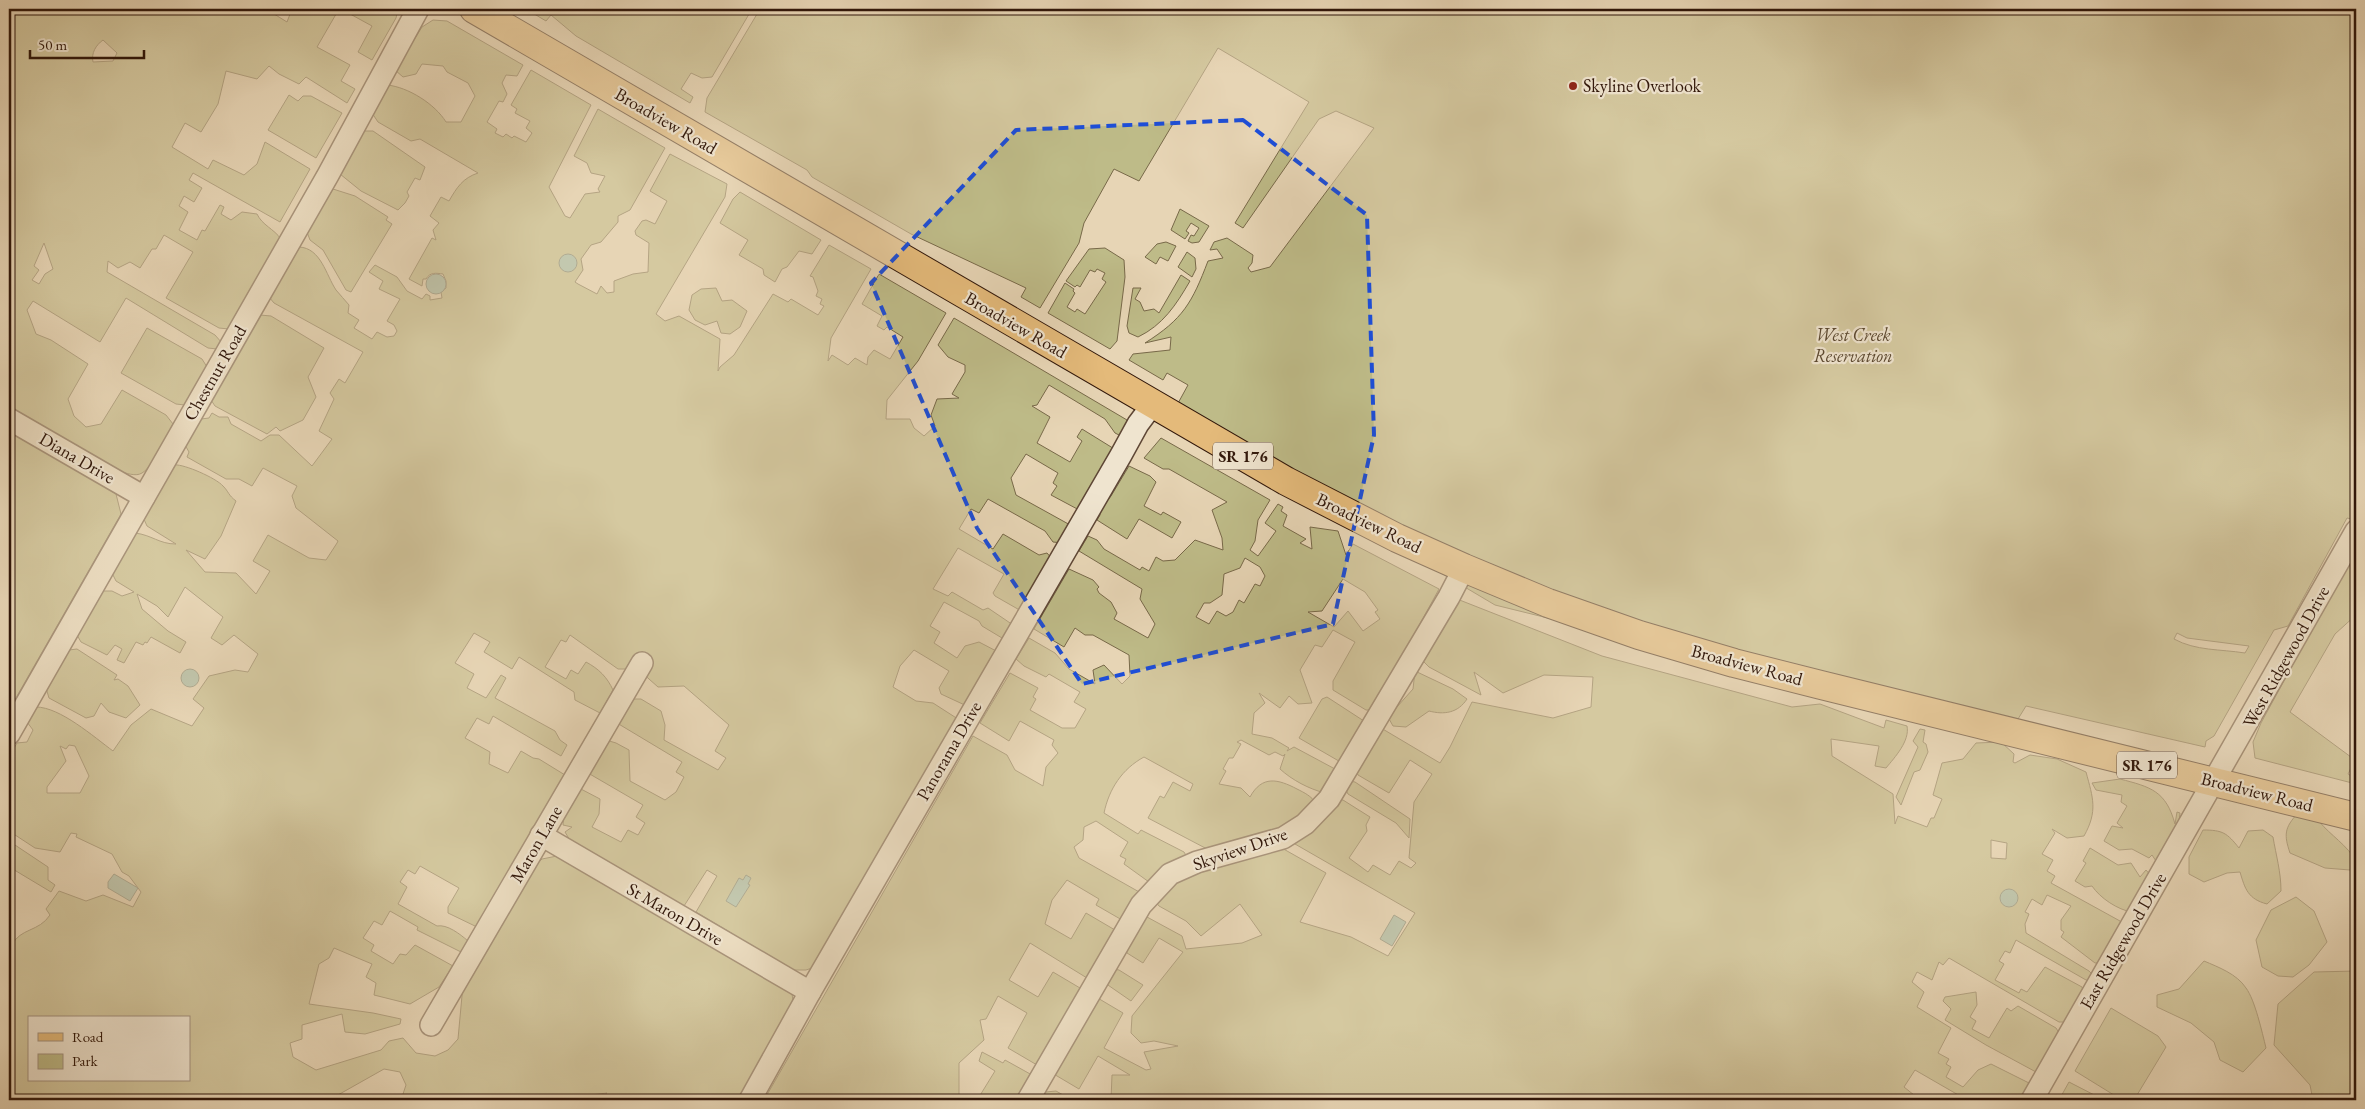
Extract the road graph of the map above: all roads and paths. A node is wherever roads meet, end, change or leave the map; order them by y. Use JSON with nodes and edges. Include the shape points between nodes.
{"nodes":[{"id":1,"x":418,"y":9,"type":"edge"},
{"id":2,"x":474,"y":9,"type":"edge"},
{"id":3,"x":1154,"y":404,"type":"junction"},
{"id":4,"x":9,"y":418,"type":"edge"},
{"id":5,"x":144,"y":497,"type":"junction"},
{"id":6,"x":2356,"y":531,"type":"edge"},
{"id":7,"x":1464,"y":568,"type":"junction"},
{"id":8,"x":642,"y":663,"type":"dead end"},
{"id":9,"x":9,"y":734,"type":"edge"},
{"id":10,"x":2215,"y":782,"type":"junction"},
{"id":11,"x":2356,"y":816,"type":"edge"},
{"id":12,"x":541,"y":835,"type":"junction"},
{"id":13,"x":810,"y":992,"type":"junction"},
{"id":14,"x":431,"y":1025,"type":"dead end"},
{"id":15,"x":750,"y":1100,"type":"edge"},
{"id":16,"x":1028,"y":1100,"type":"edge"},
{"id":17,"x":2032,"y":1100,"type":"edge"}],
"edges":[{"from":1,"to":5,"type":"street","name":"Chestnut Road","via":[[324,183]]},
{"from":2,"to":3,"type":"main road","name":"Broadview Road","number":"SR 176"},
{"from":3,"to":7,"type":"main road","name":"Broadview Road","number":"SR 176","via":[[1310,494]]},
{"from":3,"to":13,"type":"street","name":"Panorama Drive","via":[[1138,424]]},
{"from":4,"to":5,"type":"street","name":"Diana Drive"},
{"from":5,"to":9,"type":"street","name":"Chestnut Road"},
{"from":6,"to":10,"type":"street","name":"West Ridgewood Drive"},
{"from":7,"to":10,"type":"main road","name":"Broadview Road","number":"SR 176","via":[[1586,617],[1680,648]]},
{"from":7,"to":16,"type":"street","name":"Skyview Drive","via":[[1329,799],[1305,824],[1282,838],[1197,862],[1170,874],[1142,905]]},
{"from":8,"to":12,"type":"street","name":"Maron Lane"},
{"from":10,"to":11,"type":"main road","name":"Broadview Road","number":"SR 176"},
{"from":10,"to":17,"type":"street","name":"East Ridgewood Drive"},
{"from":12,"to":13,"type":"street","name":"St Maron Drive"},
{"from":12,"to":14,"type":"street","name":"Maron Lane"},
{"from":13,"to":15,"type":"street","name":"Panorama Drive"}]}
